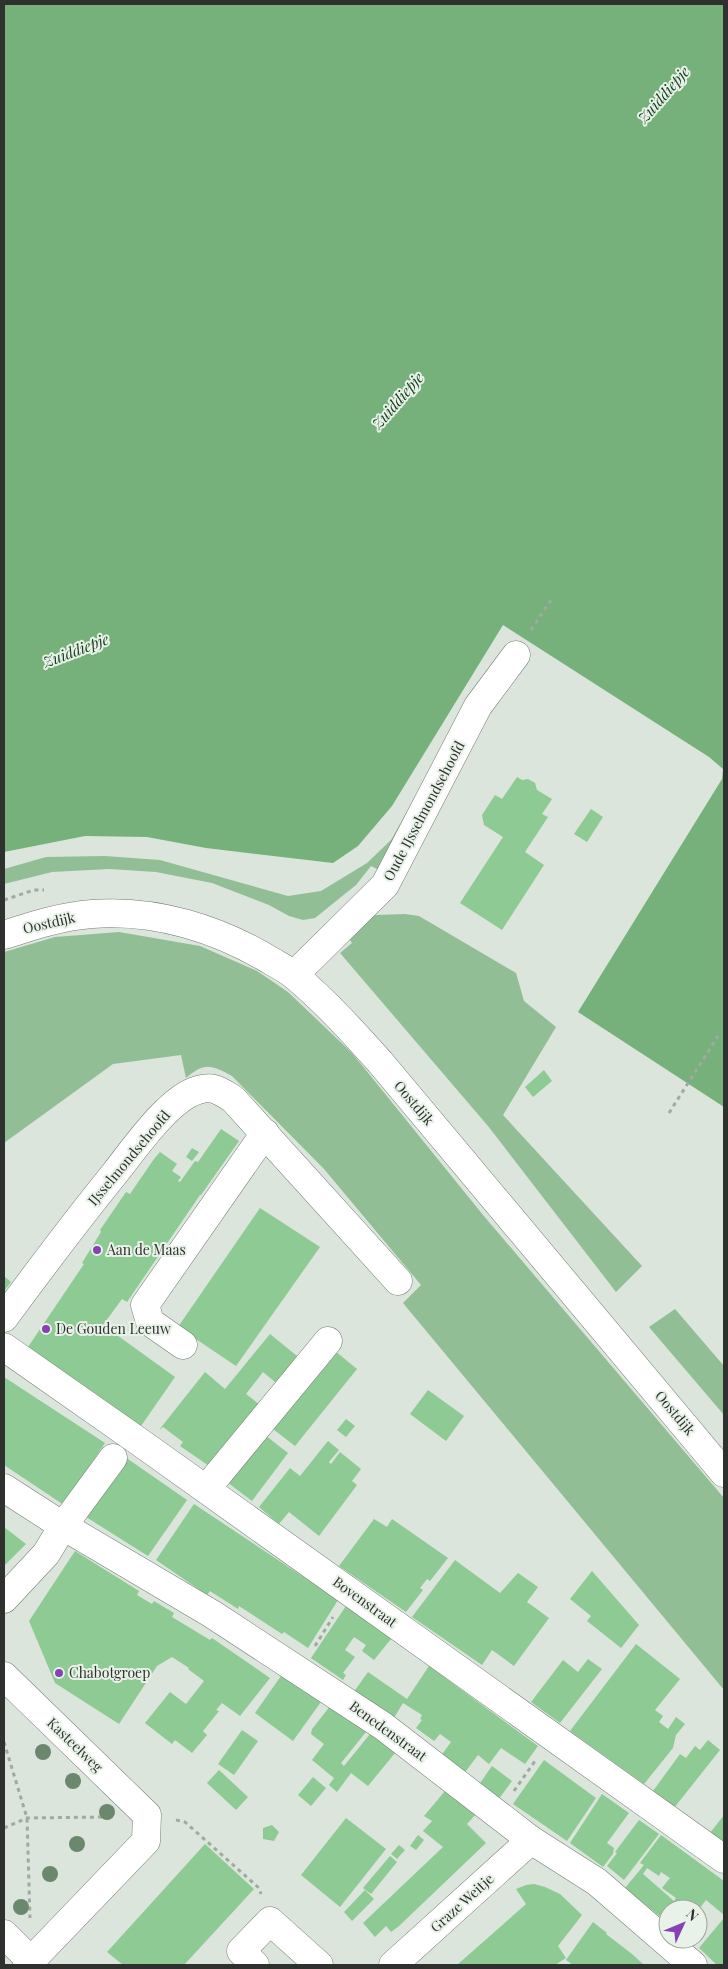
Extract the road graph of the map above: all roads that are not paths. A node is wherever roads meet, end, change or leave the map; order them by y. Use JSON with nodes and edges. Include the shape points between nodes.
{"nodes":[{"id":1,"x":521,"y":646,"type":"road end"},
{"id":2,"x":4,"y":935,"type":"edge"},
{"id":3,"x":294,"y":975,"type":"junction"},
{"id":4,"x":265,"y":1134,"type":"junction"},
{"id":5,"x":398,"y":1282,"type":"dead end"},
{"id":6,"x":4,"y":1318,"type":"edge"},
{"id":7,"x":328,"y":1341,"type":"dead end"},
{"id":8,"x":183,"y":1345,"type":"dead end"},
{"id":9,"x":4,"y":1347,"type":"edge"},
{"id":10,"x":113,"y":1458,"type":"dead end"},
{"id":11,"x":724,"y":1472,"type":"edge"},
{"id":12,"x":4,"y":1488,"type":"edge"},
{"id":13,"x":206,"y":1489,"type":"junction"},
{"id":14,"x":63,"y":1526,"type":"junction"},
{"id":15,"x":4,"y":1599,"type":"edge"},
{"id":16,"x":4,"y":1676,"type":"edge"},
{"id":17,"x":531,"y":1840,"type":"junction"},
{"id":18,"x":724,"y":1859,"type":"edge"},
{"id":19,"x":4,"y":1934,"type":"edge"},
{"id":20,"x":29,"y":1963,"type":"edge"},
{"id":21,"x":255,"y":1965,"type":"edge"},
{"id":22,"x":319,"y":1965,"type":"edge"},
{"id":23,"x":393,"y":1965,"type":"edge"},
{"id":24,"x":693,"y":1965,"type":"edge"}],
"edges":[{"from":1,"to":3,"type":"street","name":"Oude IJsselmondsehoofd","via":[[478,706],[386,885]]},
{"from":2,"to":3,"type":"street","name":"Oostdijk","via":[[34,925],[92,914],[144,916],[210,930],[250,948]]},
{"from":3,"to":11,"type":"street","name":"Oostdijk","via":[[335,1012],[380,1062]]},
{"from":4,"to":5,"type":"street","name":"IJsselmondsehoofd"},
{"from":4,"to":6,"type":"street","name":"IJsselmondsehoofd","via":[[233,1098],[216,1088],[197,1090],[176,1102],[90,1204]]},
{"from":4,"to":8,"type":"street","via":[[145,1305],[150,1322]]},
{"from":7,"to":13,"type":"street"},
{"from":9,"to":13,"type":"street","name":"Bovenstraat"},
{"from":10,"to":14,"type":"street"},
{"from":12,"to":14,"type":"street","name":"Benedenstraat"},
{"from":13,"to":18,"type":"street","name":"Bovenstraat"},
{"from":14,"to":15,"type":"street","via":[[46,1554]]},
{"from":14,"to":17,"type":"street","name":"Benedenstraat","via":[[300,1670],[383,1726]]},
{"from":16,"to":20,"type":"street","name":"Kasteelweg","via":[[147,1815],[146,1841]]},
{"from":17,"to":23,"type":"street","name":"Graze Weitje"},
{"from":17,"to":24,"type":"street","name":"Benedenstraat","via":[[597,1882]]},
{"from":19,"to":20,"type":"street"},
{"from":21,"to":22,"type":"street","via":[[240,1951],[270,1920]]}]}
